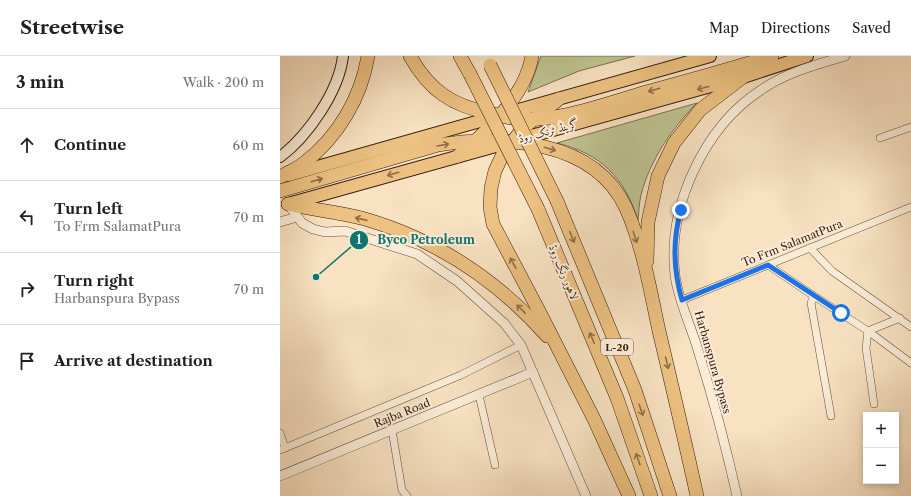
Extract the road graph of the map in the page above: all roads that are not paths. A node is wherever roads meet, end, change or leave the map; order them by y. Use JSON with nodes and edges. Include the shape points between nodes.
{"nodes":[{"id":1,"x":343,"y":56,"type":"edge"},
{"id":2,"x":368,"y":56,"type":"edge"},
{"id":3,"x":410,"y":56,"type":"edge"},
{"id":4,"x":460,"y":56,"type":"edge"},
{"id":5,"x":532,"y":56,"type":"edge"},
{"id":6,"x":710,"y":56,"type":"edge"},
{"id":7,"x":772,"y":56,"type":"edge"},
{"id":8,"x":807,"y":56,"type":"edge"},
{"id":9,"x":845,"y":56,"type":"edge"},
{"id":10,"x":488,"y":60,"type":"edge"},
{"id":11,"x":743,"y":78,"type":"junction"},
{"id":12,"x":559,"y":99,"type":"junction"},
{"id":13,"x":500,"y":115,"type":"junction"},
{"id":14,"x":534,"y":119,"type":"junction"},
{"id":15,"x":911,"y":127,"type":"edge"},
{"id":16,"x":880,"y":138,"type":"dead end"},
{"id":17,"x":476,"y":141,"type":"junction"},
{"id":18,"x":512,"y":141,"type":"junction"},
{"id":19,"x":458,"y":156,"type":"junction"},
{"id":20,"x":280,"y":157,"type":"edge"},
{"id":21,"x":280,"y":177,"type":"edge"},
{"id":22,"x":280,"y":191,"type":"edge"},
{"id":23,"x":288,"y":204,"type":"junction"},
{"id":24,"x":911,"y":207,"type":"edge"},
{"id":25,"x":297,"y":218,"type":"junction"},
{"id":26,"x":280,"y":222,"type":"edge"},
{"id":27,"x":810,"y":248,"type":"junction"},
{"id":28,"x":768,"y":265,"type":"junction"},
{"id":29,"x":647,"y":271,"type":"junction"},
{"id":30,"x":814,"y":296,"type":"junction"},
{"id":31,"x":682,"y":300,"type":"junction"},
{"id":32,"x":900,"y":318,"type":"junction"},
{"id":33,"x":911,"y":327,"type":"edge"},
{"id":34,"x":868,"y":331,"type":"junction"},
{"id":35,"x":521,"y":345,"type":"junction"},
{"id":36,"x":557,"y":348,"type":"junction"},
{"id":37,"x":911,"y":363,"type":"edge"},
{"id":38,"x":533,"y":372,"type":"junction"},
{"id":39,"x":478,"y":395,"type":"junction"},
{"id":40,"x":874,"y":404,"type":"dead end"},
{"id":41,"x":832,"y":416,"type":"dead end"},
{"id":42,"x":392,"y":430,"type":"junction"},
{"id":43,"x":280,"y":433,"type":"edge"},
{"id":44,"x":282,"y":449,"type":"edge"},
{"id":45,"x":495,"y":465,"type":"dead end"},
{"id":46,"x":280,"y":476,"type":"edge"},
{"id":47,"x":407,"y":496,"type":"edge"},
{"id":48,"x":585,"y":496,"type":"edge"},
{"id":49,"x":629,"y":496,"type":"edge"},
{"id":50,"x":651,"y":496,"type":"edge"},
{"id":51,"x":670,"y":496,"type":"edge"},
{"id":52,"x":697,"y":496,"type":"edge"},
{"id":53,"x":737,"y":496,"type":"edge"}],
"edges":[{"from":1,"to":20,"type":"main road","via":[[336,82],[314,121]]},
{"from":2,"to":21,"type":"highway","via":[[357,95],[342,123],[326,143],[303,164]]},
{"from":3,"to":13,"type":"highway","via":[[432,86],[452,101],[472,109]]},
{"from":50,"to":4,"type":"highway","name":"لاہور رنگ روڈ","number":"L-20","one_way":true,"bridge":true,"via":[[617,398],[538,209]]},
{"from":5,"to":13,"type":"highway","via":[[526,78]]},
{"from":6,"to":12,"type":"highway"},
{"from":7,"to":14,"type":"highway","one_way":true,"via":[[586,110]]},
{"from":8,"to":11,"type":"highway","name":"گرینڈ ٹرنک روڈ"},
{"from":9,"to":31,"type":"street","name":"Harbanspura Bypass","via":[[802,69],[761,90],[736,109],[708,144],[688,187],[674,241],[676,277]]},
{"from":10,"to":51,"type":"highway","name":"لاہور رنگ روڈ","number":"L-20","one_way":true,"bridge":true,"via":[[557,201],[635,390]]},
{"from":11,"to":18,"type":"highway","name":"گرینڈ ٹرنک روڈ","one_way":true},
{"from":11,"to":29,"type":"highway","via":[[700,110],[674,143],[658,176],[648,222]]},
{"from":12,"to":13,"type":"highway"},
{"from":12,"to":14,"type":"highway"},
{"from":13,"to":14,"type":"highway","via":[[516,119]]},
{"from":13,"to":17,"type":"highway"},
{"from":13,"to":21,"type":"highway"},
{"from":14,"to":18,"type":"highway"},
{"from":15,"to":16,"type":"street"},
{"from":17,"to":18,"type":"highway"},
{"from":17,"to":19,"type":"highway"},
{"from":22,"to":17,"type":"highway","one_way":true,"via":[[438,145]]},
{"from":18,"to":19,"type":"highway","name":"گرینڈ ٹرنک روڈ"},
{"from":18,"to":29,"type":"highway","one_way":true,"via":[[567,155],[585,162],[602,175],[615,190],[625,208]]},
{"from":36,"to":18,"type":"highway","one_way":true,"via":[[493,224],[490,207],[491,188],[495,171]]},
{"from":19,"to":23,"type":"highway","name":"گرینڈ ٹرنک روڈ","one_way":true},
{"from":23,"to":25,"type":"street"},
{"from":36,"to":23,"type":"highway","one_way":true,"via":[[508,296],[450,255],[425,242],[365,219]]},
{"from":24,"to":27,"type":"street","name":"To Frm SalamatPura"},
{"from":25,"to":26,"type":"street"},
{"from":25,"to":35,"type":"street","via":[[318,231],[345,231],[417,254],[457,281],[504,323]]},
{"from":27,"to":28,"type":"street","name":"To Frm SalamatPura"},
{"from":27,"to":32,"type":"street","via":[[832,270]]},
{"from":28,"to":30,"type":"street"},
{"from":28,"to":31,"type":"street","name":"To Frm SalamatPura"},
{"from":29,"to":52,"type":"highway","one_way":true},
{"from":30,"to":34,"type":"street"},
{"from":30,"to":41,"type":"street","via":[[811,303]]},
{"from":31,"to":53,"type":"street","name":"Harbanspura Bypass","via":[[703,367]]},
{"from":32,"to":33,"type":"street"},
{"from":32,"to":34,"type":"street"},
{"from":34,"to":37,"type":"street"},
{"from":34,"to":40,"type":"street","via":[[866,348]]},
{"from":35,"to":38,"type":"street"},
{"from":35,"to":44,"type":"street","via":[[461,375]]},
{"from":36,"to":49,"type":"highway"},
{"from":38,"to":39,"type":"street","name":"Rajba Road"},
{"from":38,"to":48,"type":"street"},
{"from":39,"to":42,"type":"street","name":"Rajba Road"},
{"from":39,"to":45,"type":"street"},
{"from":42,"to":46,"type":"street","name":"Rajba Road"},
{"from":42,"to":47,"type":"street","via":[[402,490]]},
{"from":43,"to":44,"type":"street"}]}
